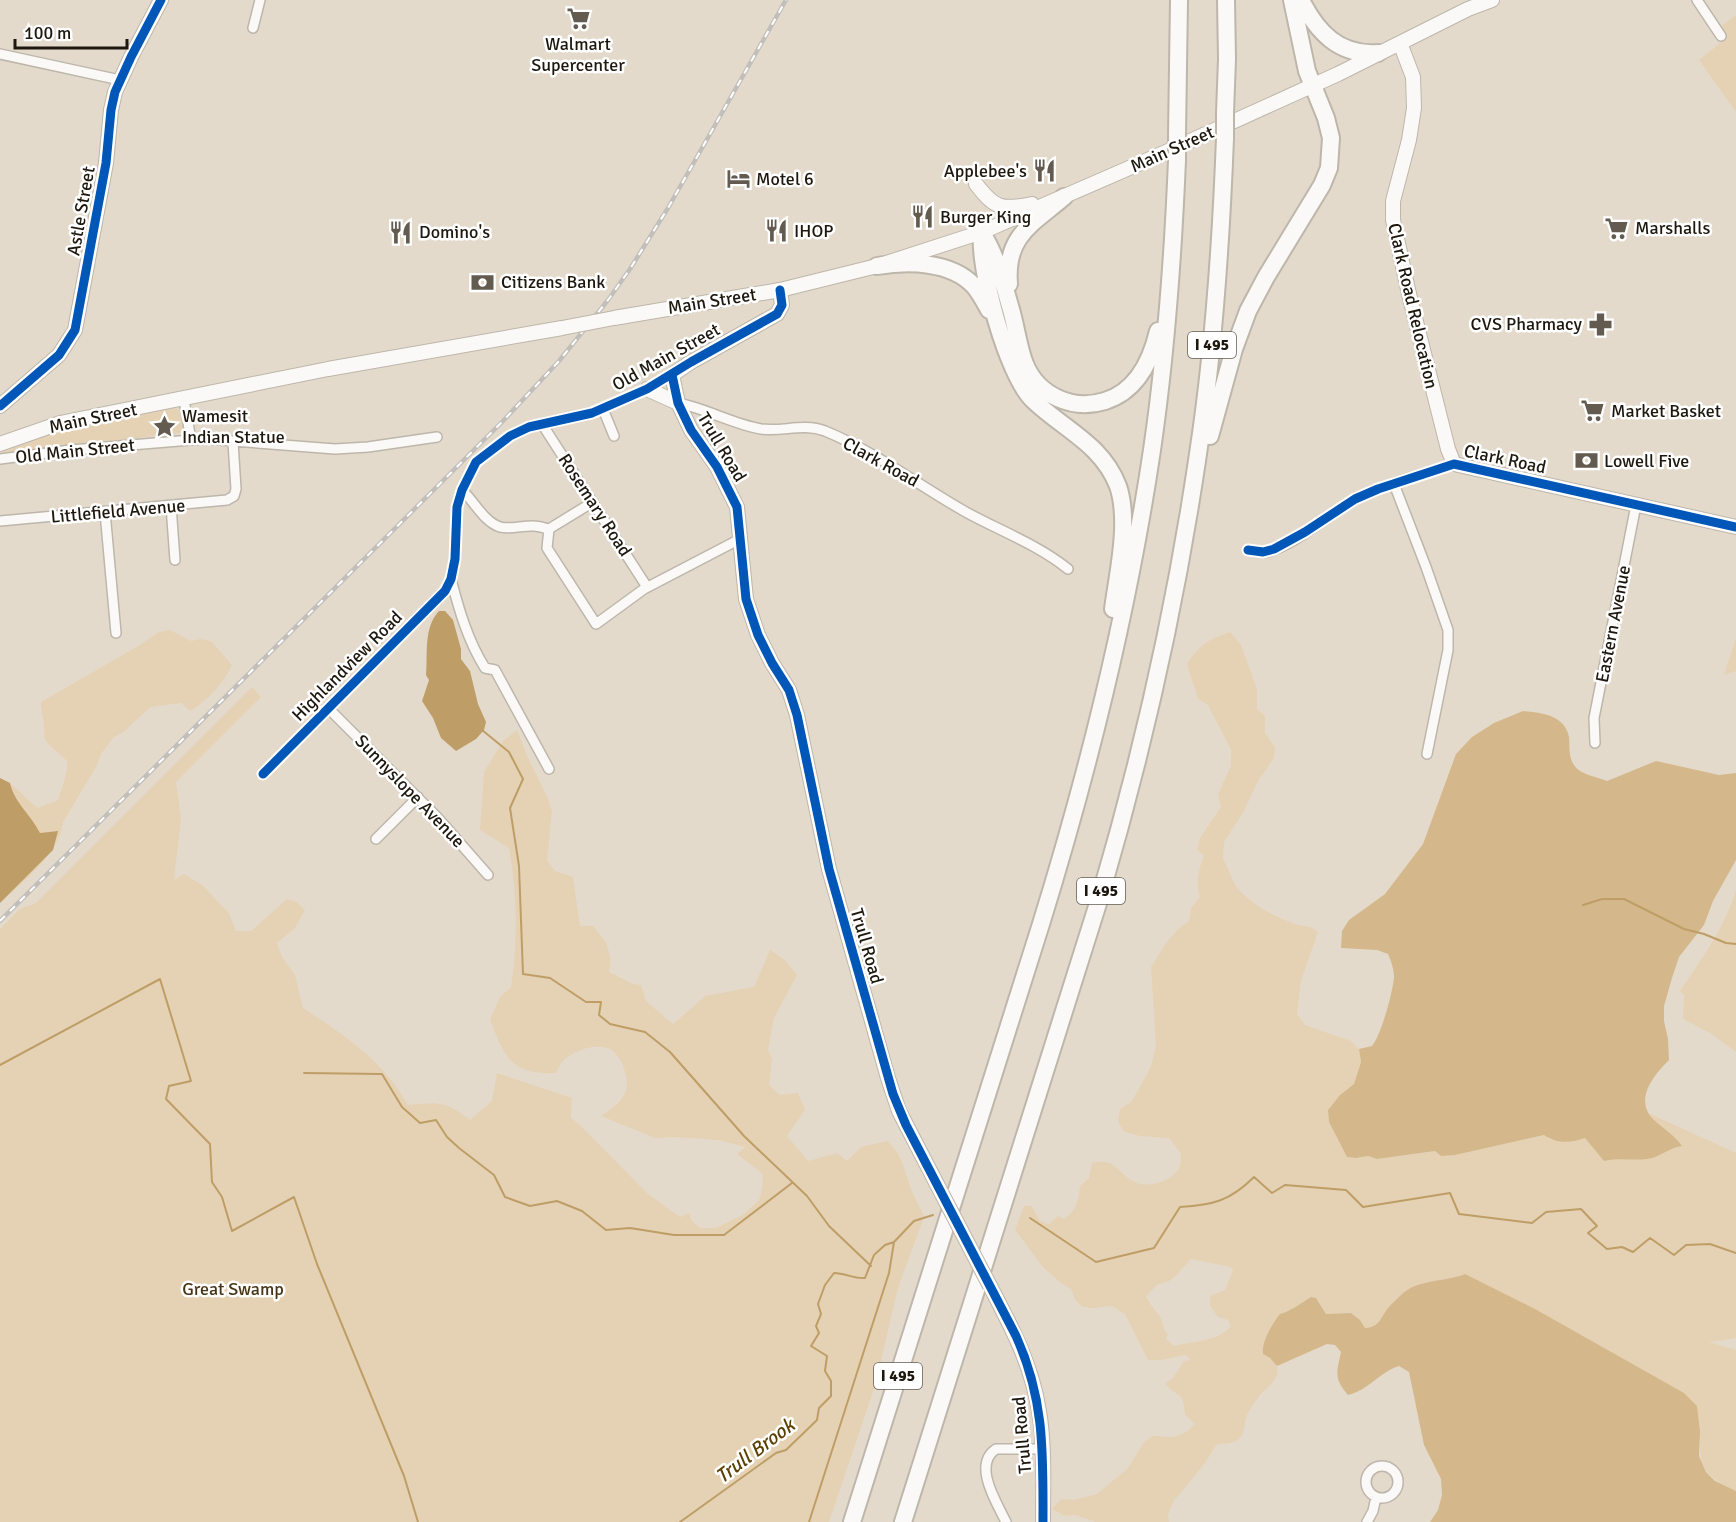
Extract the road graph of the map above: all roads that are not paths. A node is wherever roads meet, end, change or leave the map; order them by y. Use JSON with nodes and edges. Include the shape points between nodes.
{"nodes":[{"id":1,"x":161,"y":0,"type":"edge"},
{"id":2,"x":260,"y":0,"type":"edge"},
{"id":3,"x":1179,"y":0,"type":"edge"},
{"id":4,"x":1226,"y":0,"type":"edge"},
{"id":5,"x":1292,"y":0,"type":"edge"},
{"id":6,"x":1301,"y":0,"type":"edge"},
{"id":7,"x":1492,"y":0,"type":"edge"},
{"id":8,"x":1697,"y":0,"type":"edge"},
{"id":9,"x":253,"y":28,"type":"dead end"},
{"id":10,"x":1721,"y":36,"type":"dead end"},
{"id":11,"x":1400,"y":43,"type":"junction"},
{"id":12,"x":1378,"y":53,"type":"junction"},
{"id":13,"x":0,"y":54,"type":"edge"},
{"id":14,"x":120,"y":80,"type":"junction"},
{"id":15,"x":1312,"y":86,"type":"junction"},
{"id":16,"x":976,"y":184,"type":"dead end"},
{"id":17,"x":1064,"y":197,"type":"junction"},
{"id":18,"x":982,"y":232,"type":"junction"},
{"id":19,"x":877,"y":266,"type":"junction"},
{"id":20,"x":1171,"y":273,"type":"junction"},
{"id":21,"x":780,"y":290,"type":"junction"},
{"id":22,"x":1011,"y":309,"type":"junction"},
{"id":23,"x":999,"y":329,"type":"junction"},
{"id":24,"x":672,"y":375,"type":"junction"},
{"id":25,"x":648,"y":389,"type":"junction"},
{"id":26,"x":184,"y":400,"type":"junction"},
{"id":27,"x":678,"y":403,"type":"junction"},
{"id":28,"x":0,"y":406,"type":"edge"},
{"id":29,"x":603,"y":409,"type":"junction"},
{"id":30,"x":542,"y":424,"type":"junction"},
{"id":31,"x":614,"y":436,"type":"dead end"},
{"id":32,"x":437,"y":437,"type":"dead end"},
{"id":33,"x":191,"y":440,"type":"junction"},
{"id":34,"x":233,"y":442,"type":"junction"},
{"id":35,"x":0,"y":444,"type":"edge"},
{"id":36,"x":0,"y":459,"type":"edge"},
{"id":37,"x":1454,"y":464,"type":"junction"},
{"id":38,"x":1394,"y":484,"type":"junction"},
{"id":39,"x":462,"y":490,"type":"junction"},
{"id":40,"x":593,"y":502,"type":"junction"},
{"id":41,"x":1636,"y":505,"type":"junction"},
{"id":42,"x":171,"y":506,"type":"junction"},
{"id":43,"x":105,"y":512,"type":"junction"},
{"id":44,"x":0,"y":521,"type":"edge"},
{"id":45,"x":1736,"y":527,"type":"edge"},
{"id":46,"x":549,"y":529,"type":"junction"},
{"id":47,"x":740,"y":538,"type":"junction"},
{"id":48,"x":1248,"y":550,"type":"dead end"},
{"id":49,"x":1183,"y":551,"type":"junction"},
{"id":50,"x":175,"y":560,"type":"dead end"},
{"id":51,"x":1068,"y":568,"type":"dead end"},
{"id":52,"x":451,"y":579,"type":"junction"},
{"id":53,"x":647,"y":587,"type":"junction"},
{"id":54,"x":116,"y":633,"type":"dead end"},
{"id":55,"x":329,"y":709,"type":"junction"},
{"id":56,"x":1595,"y":743,"type":"dead end"},
{"id":57,"x":1427,"y":754,"type":"dead end"},
{"id":58,"x":549,"y":769,"type":"dead end"},
{"id":59,"x":263,"y":774,"type":"dead end"},
{"id":60,"x":1083,"y":786,"type":"junction"},
{"id":61,"x":418,"y":797,"type":"junction"},
{"id":62,"x":376,"y":838,"type":"dead end"},
{"id":63,"x":488,"y":875,"type":"dead end"},
{"id":64,"x":1042,"y":1449,"type":"junction"},
{"id":65,"x":1376,"y":1497,"type":"dead end"},
{"id":66,"x":852,"y":1522,"type":"edge"},
{"id":67,"x":903,"y":1522,"type":"edge"},
{"id":68,"x":1006,"y":1522,"type":"edge"},
{"id":69,"x":1043,"y":1522,"type":"edge"},
{"id":70,"x":1366,"y":1522,"type":"edge"}],
"edges":[{"from":1,"to":14,"type":"street","name":"Astle Street"},
{"from":2,"to":9,"type":"street"},
{"from":3,"to":20,"type":"highway","number":"I 495","bridge":true},
{"from":4,"to":49,"type":"highway","number":"I 495","bridge":true,"via":[[1225,138],[1212,344]]},
{"from":5,"to":15,"type":"highway"},
{"from":6,"to":12,"type":"highway","via":[[1316,27],[1334,43],[1356,52]]},
{"from":7,"to":11,"type":"street","name":"Main Street"},
{"from":8,"to":10,"type":"street"},
{"from":11,"to":12,"type":"street","name":"Main Street"},
{"from":11,"to":37,"type":"street","name":"Clark Road Relocation","via":[[1413,77],[1415,97],[1409,140],[1393,201],[1393,220],[1423,353]]},
{"from":12,"to":15,"type":"street","name":"Main Street"},
{"from":13,"to":14,"type":"street"},
{"from":14,"to":28,"type":"street","name":"Astle Street","via":[[111,110],[106,162],[75,330],[59,355]]},
{"from":15,"to":17,"type":"street","name":"Main Street"},
{"from":15,"to":49,"type":"highway","via":[[1331,138],[1329,168],[1248,311],[1215,413]]},
{"from":16,"to":17,"type":"street","via":[[988,200],[1003,208]]},
{"from":17,"to":18,"type":"street","name":"Main Street"},
{"from":17,"to":22,"type":"highway","via":[[1024,231],[1010,253]]},
{"from":18,"to":19,"type":"street","name":"Main Street"},
{"from":18,"to":22,"type":"highway"},
{"from":18,"to":23,"type":"highway","via":[[982,263]]},
{"from":19,"to":21,"type":"street","name":"Main Street"},
{"from":19,"to":23,"type":"highway","via":[[918,264],[957,273],[979,292]]},
{"from":20,"to":22,"type":"highway","via":[[1158,332],[1145,367],[1125,391],[1099,403],[1064,401],[1039,385],[1023,360]]},
{"from":20,"to":60,"type":"highway","number":"I 495","via":[[1143,502]]},
{"from":21,"to":24,"type":"street","name":"Old Main Street","via":[[782,305],[777,314]]},
{"from":21,"to":26,"type":"street","name":"Main Street","bridge":true,"via":[[328,369]]},
{"from":23,"to":60,"type":"highway","via":[[1025,390],[1094,447],[1113,475],[1121,500],[1114,608]]},
{"from":24,"to":25,"type":"street","name":"Old Main Street"},
{"from":24,"to":27,"type":"street","name":"Trull Road"},
{"from":25,"to":27,"type":"street","name":"Trull Road"},
{"from":25,"to":29,"type":"street","name":"Old Main Street"},
{"from":26,"to":33,"type":"street"},
{"from":26,"to":35,"type":"street","name":"Main Street","via":[[60,423]]},
{"from":27,"to":47,"type":"street","name":"Trull Road","via":[[732,495]]},
{"from":27,"to":51,"type":"street","name":"Clark Road","via":[[764,429],[807,427],[824,431]]},
{"from":29,"to":30,"type":"street","name":"Old Main Street"},
{"from":29,"to":31,"type":"street"},
{"from":30,"to":39,"type":"street","name":"Old Main Street","via":[[510,436],[476,462]]},
{"from":30,"to":40,"type":"street","name":"Rosemary Road"},
{"from":32,"to":34,"type":"street","name":"Old Main Street","via":[[335,449]]},
{"from":33,"to":34,"type":"street","name":"Old Main Street"},
{"from":33,"to":36,"type":"street","name":"Old Main Street"},
{"from":34,"to":42,"type":"street","name":"Littlefield Avenue","via":[[234,496]]},
{"from":37,"to":38,"type":"street","name":"Clark Road"},
{"from":37,"to":41,"type":"street","name":"Clark Road"},
{"from":38,"to":48,"type":"street","name":"Clark Road","via":[[1355,499],[1281,546],[1265,552]]},
{"from":38,"to":57,"type":"street","via":[[1448,630],[1448,650]]},
{"from":39,"to":46,"type":"street","via":[[495,525]]},
{"from":39,"to":52,"type":"street","name":"Old Main Street"},
{"from":40,"to":46,"type":"street"},
{"from":40,"to":53,"type":"street","name":"Rosemary Road"},
{"from":41,"to":45,"type":"street","name":"Clark Road"},
{"from":41,"to":56,"type":"street","name":"Eastern Avenue","via":[[1594,718]]},
{"from":42,"to":43,"type":"street","name":"Littlefield Avenue"},
{"from":42,"to":50,"type":"street"},
{"from":43,"to":44,"type":"street","name":"Littlefield Avenue"},
{"from":43,"to":54,"type":"street"},
{"from":46,"to":53,"type":"street","via":[[547,548],[596,624]]},
{"from":47,"to":53,"type":"street"},
{"from":47,"to":64,"type":"street","name":"Trull Road","bridge":true,"via":[[746,599],[758,635],[789,690],[797,715],[829,869],[888,1078],[899,1111],[1016,1336],[1039,1410]]},
{"from":49,"to":67,"type":"highway","number":"I 495","via":[[1156,687],[1118,836]]},
{"from":52,"to":55,"type":"street","name":"Highlandview Road","via":[[445,591]]},
{"from":52,"to":58,"type":"street","via":[[463,623],[480,660],[485,668],[495,670]]},
{"from":55,"to":59,"type":"street","name":"Highlandview Road"},
{"from":55,"to":61,"type":"street","name":"Sunnyslope Avenue"},
{"from":60,"to":66,"type":"highway","number":"I 495"},
{"from":61,"to":62,"type":"street"},
{"from":61,"to":63,"type":"street","name":"Sunnyslope Avenue"},
{"from":64,"to":68,"type":"street","via":[[1001,1449],[987,1458],[988,1480]]},
{"from":64,"to":69,"type":"street","name":"Trull Road"},
{"from":65,"to":70,"type":"street"}]}
